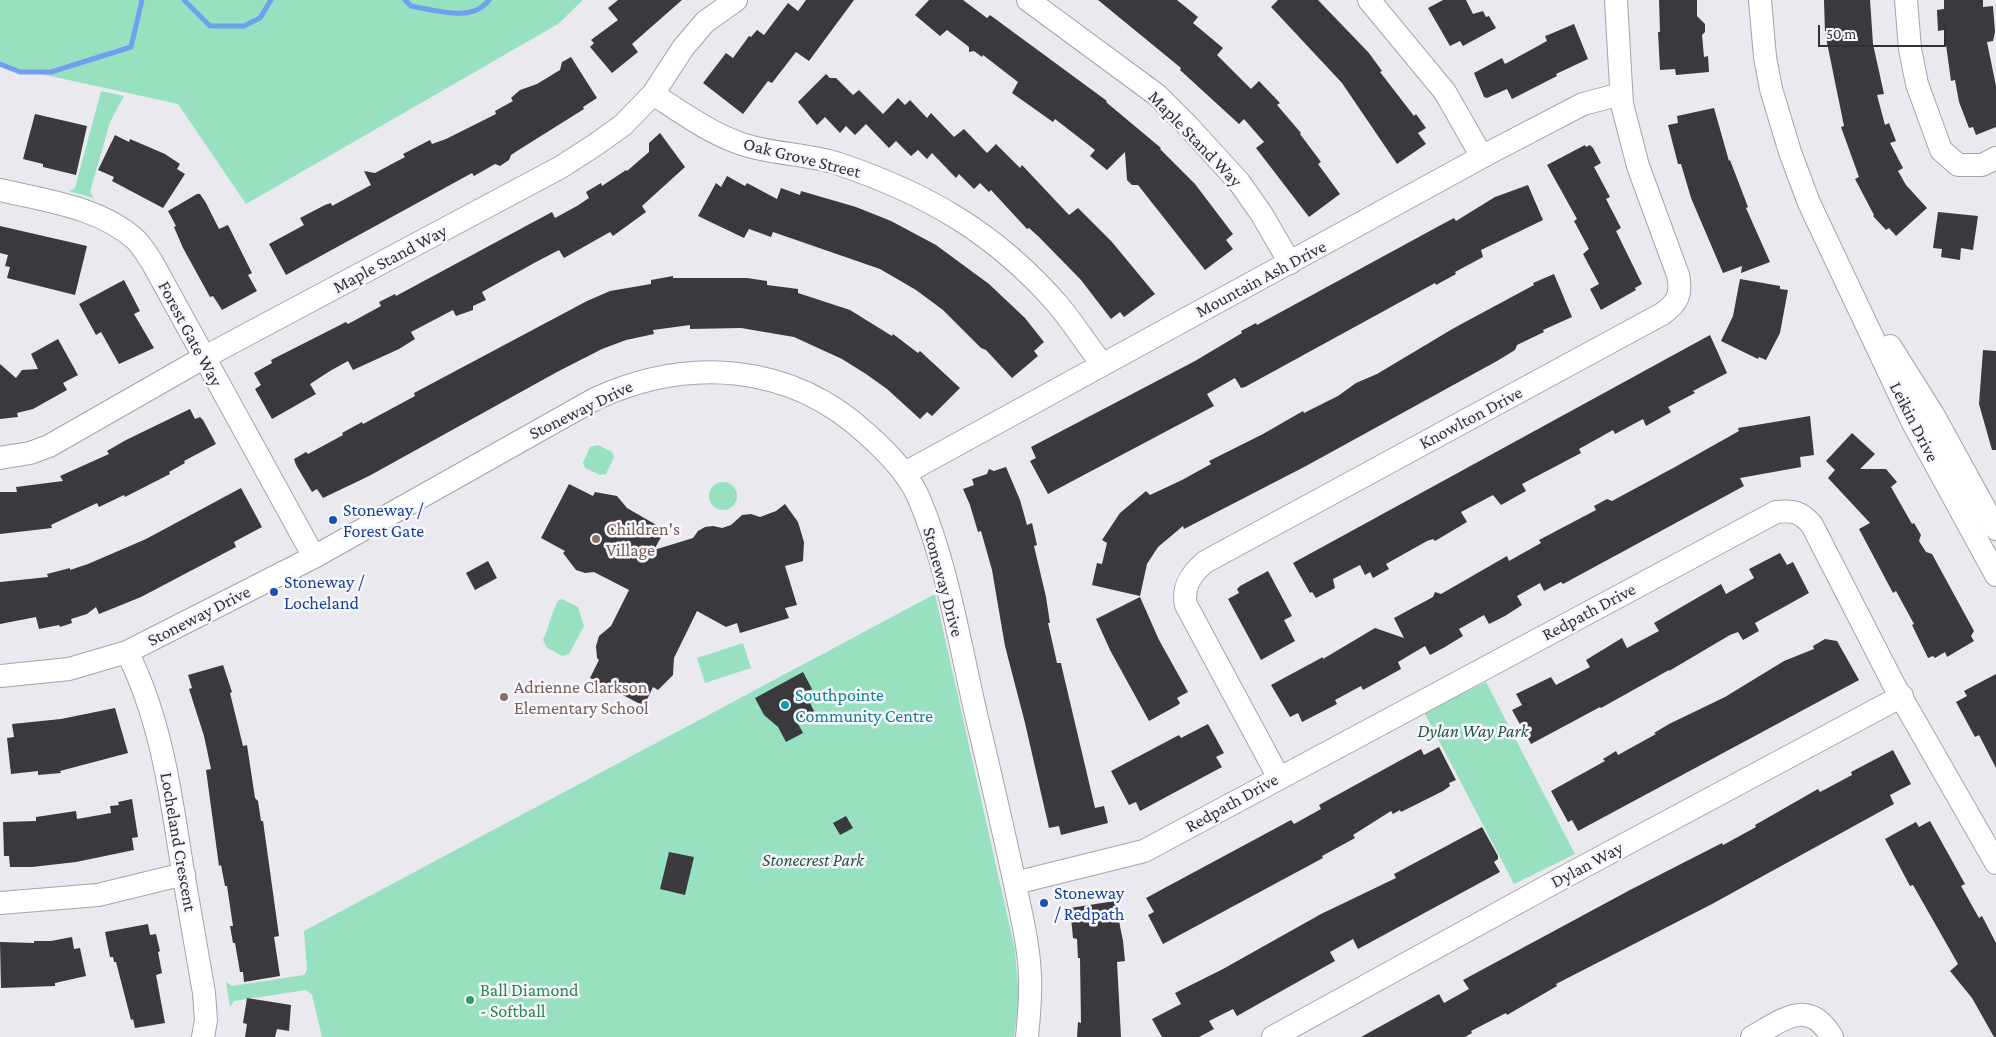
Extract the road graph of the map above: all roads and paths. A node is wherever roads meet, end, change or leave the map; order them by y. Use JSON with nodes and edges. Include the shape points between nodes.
{"nodes":[{"id":1,"x":736,"y":0,"type":"edge"},
{"id":2,"x":1028,"y":0,"type":"edge"},
{"id":3,"x":1369,"y":0,"type":"edge"},
{"id":4,"x":1616,"y":0,"type":"edge"},
{"id":5,"x":1760,"y":0,"type":"edge"},
{"id":6,"x":1906,"y":0,"type":"edge"},
{"id":7,"x":653,"y":94,"type":"junction"},
{"id":8,"x":1621,"y":94,"type":"junction"},
{"id":9,"x":1482,"y":157,"type":"junction"},
{"id":10,"x":1996,"y":158,"type":"edge"},
{"id":11,"x":0,"y":190,"type":"edge"},
{"id":12,"x":1290,"y":263,"type":"junction"},
{"id":13,"x":1839,"y":264,"type":"junction"},
{"id":14,"x":203,"y":358,"type":"junction"},
{"id":15,"x":1102,"y":364,"type":"junction"},
{"id":16,"x":0,"y":458,"type":"edge"},
{"id":17,"x":905,"y":473,"type":"junction"},
{"id":18,"x":1996,"y":529,"type":"edge"},
{"id":19,"x":314,"y":557,"type":"junction"},
{"id":20,"x":1996,"y":575,"type":"edge"},
{"id":21,"x":127,"y":652,"type":"junction"},
{"id":22,"x":0,"y":676,"type":"edge"},
{"id":23,"x":1902,"y":696,"type":"junction"},
{"id":24,"x":1279,"y":778,"type":"junction"},
{"id":25,"x":1996,"y":863,"type":"edge"},
{"id":26,"x":184,"y":874,"type":"junction"},
{"id":27,"x":1015,"y":883,"type":"junction"},
{"id":28,"x":0,"y":903,"type":"edge"},
{"id":29,"x":203,"y":1037,"type":"edge"},
{"id":30,"x":1028,"y":1037,"type":"edge"},
{"id":31,"x":1274,"y":1037,"type":"edge"},
{"id":32,"x":1752,"y":1037,"type":"edge"},
{"id":33,"x":1832,"y":1037,"type":"edge"}],
"edges":[{"from":1,"to":7,"type":"street","name":"Maple Stand Way","via":[[705,22],[683,48]]},
{"from":2,"to":12,"type":"street","name":"Maple Stand Way","via":[[1157,95],[1187,125],[1239,182],[1262,213]]},
{"from":3,"to":9,"type":"street","via":[[1445,92]]},
{"from":4,"to":8,"type":"street","name":"Knowlton Drive"},
{"from":5,"to":13,"type":"street","name":"Leikin Drive","via":[[1765,57],[1779,120],[1805,194]]},
{"from":6,"to":10,"type":"street","via":[[1910,50],[1917,84],[1941,150],[1958,165],[1982,165]]},
{"from":7,"to":14,"type":"street","name":"Maple Stand Way","via":[[623,125],[561,167]]},
{"from":7,"to":15,"type":"street","name":"Oak Grove Street","via":[[710,130],[739,143],[836,163],[920,196],[964,221],[1028,274],[1059,307]]},
{"from":8,"to":9,"type":"street","name":"Mountain Ash Drive","via":[[1583,104]]},
{"from":8,"to":24,"type":"street","name":"Knowlton Drive","via":[[1638,166],[1678,275],[1677,303],[1205,562],[1190,578],[1184,595],[1186,605]]},
{"from":9,"to":12,"type":"street","name":"Mountain Ash Drive"},
{"from":11,"to":14,"type":"street","name":"Forest Gate Way","via":[[88,212],[111,221],[126,232],[138,242],[152,262]]},
{"from":12,"to":15,"type":"street","name":"Mountain Ash Drive"},
{"from":13,"to":18,"type":"street","name":"Leikin Drive","via":[[1934,416]]},
{"from":13,"to":20,"type":"street","name":"Leikin Drive","via":[[1913,423]]},
{"from":14,"to":16,"type":"street","name":"Maple Stand Way","via":[[49,446]]},
{"from":14,"to":19,"type":"street","name":"Forest Gate Way"},
{"from":15,"to":17,"type":"street","name":"Mountain Ash Drive"},
{"from":17,"to":19,"type":"street","name":"Stoneway Drive","via":[[854,421],[804,392],[744,374],[686,372],[624,386],[595,399]]},
{"from":17,"to":27,"type":"street","name":"Stoneway Drive","via":[[917,494],[936,550]]},
{"from":19,"to":21,"type":"street","name":"Stoneway Drive"},
{"from":21,"to":22,"type":"street","name":"Stoneway Drive","via":[[69,669]]},
{"from":21,"to":26,"type":"street","name":"Locheland Crescent","via":[[158,732],[170,783]]},
{"from":23,"to":24,"type":"street","name":"Redpath Drive","via":[[1812,526],[1803,515],[1791,510],[1776,512]]},
{"from":23,"to":25,"type":"street","name":"Redpath Drive"},
{"from":23,"to":31,"type":"street","name":"Dylan Way"},
{"from":24,"to":27,"type":"street","name":"Redpath Drive","via":[[1144,851]]},
{"from":26,"to":28,"type":"street","via":[[98,895]]},
{"from":26,"to":29,"type":"street","name":"Locheland Crescent","via":[[204,993],[206,1020]]},
{"from":27,"to":30,"type":"street","name":"Stoneway Drive","via":[[1030,976]]},
{"from":32,"to":33,"type":"street","via":[[1792,1015],[1809,1014],[1824,1023]]}]}
